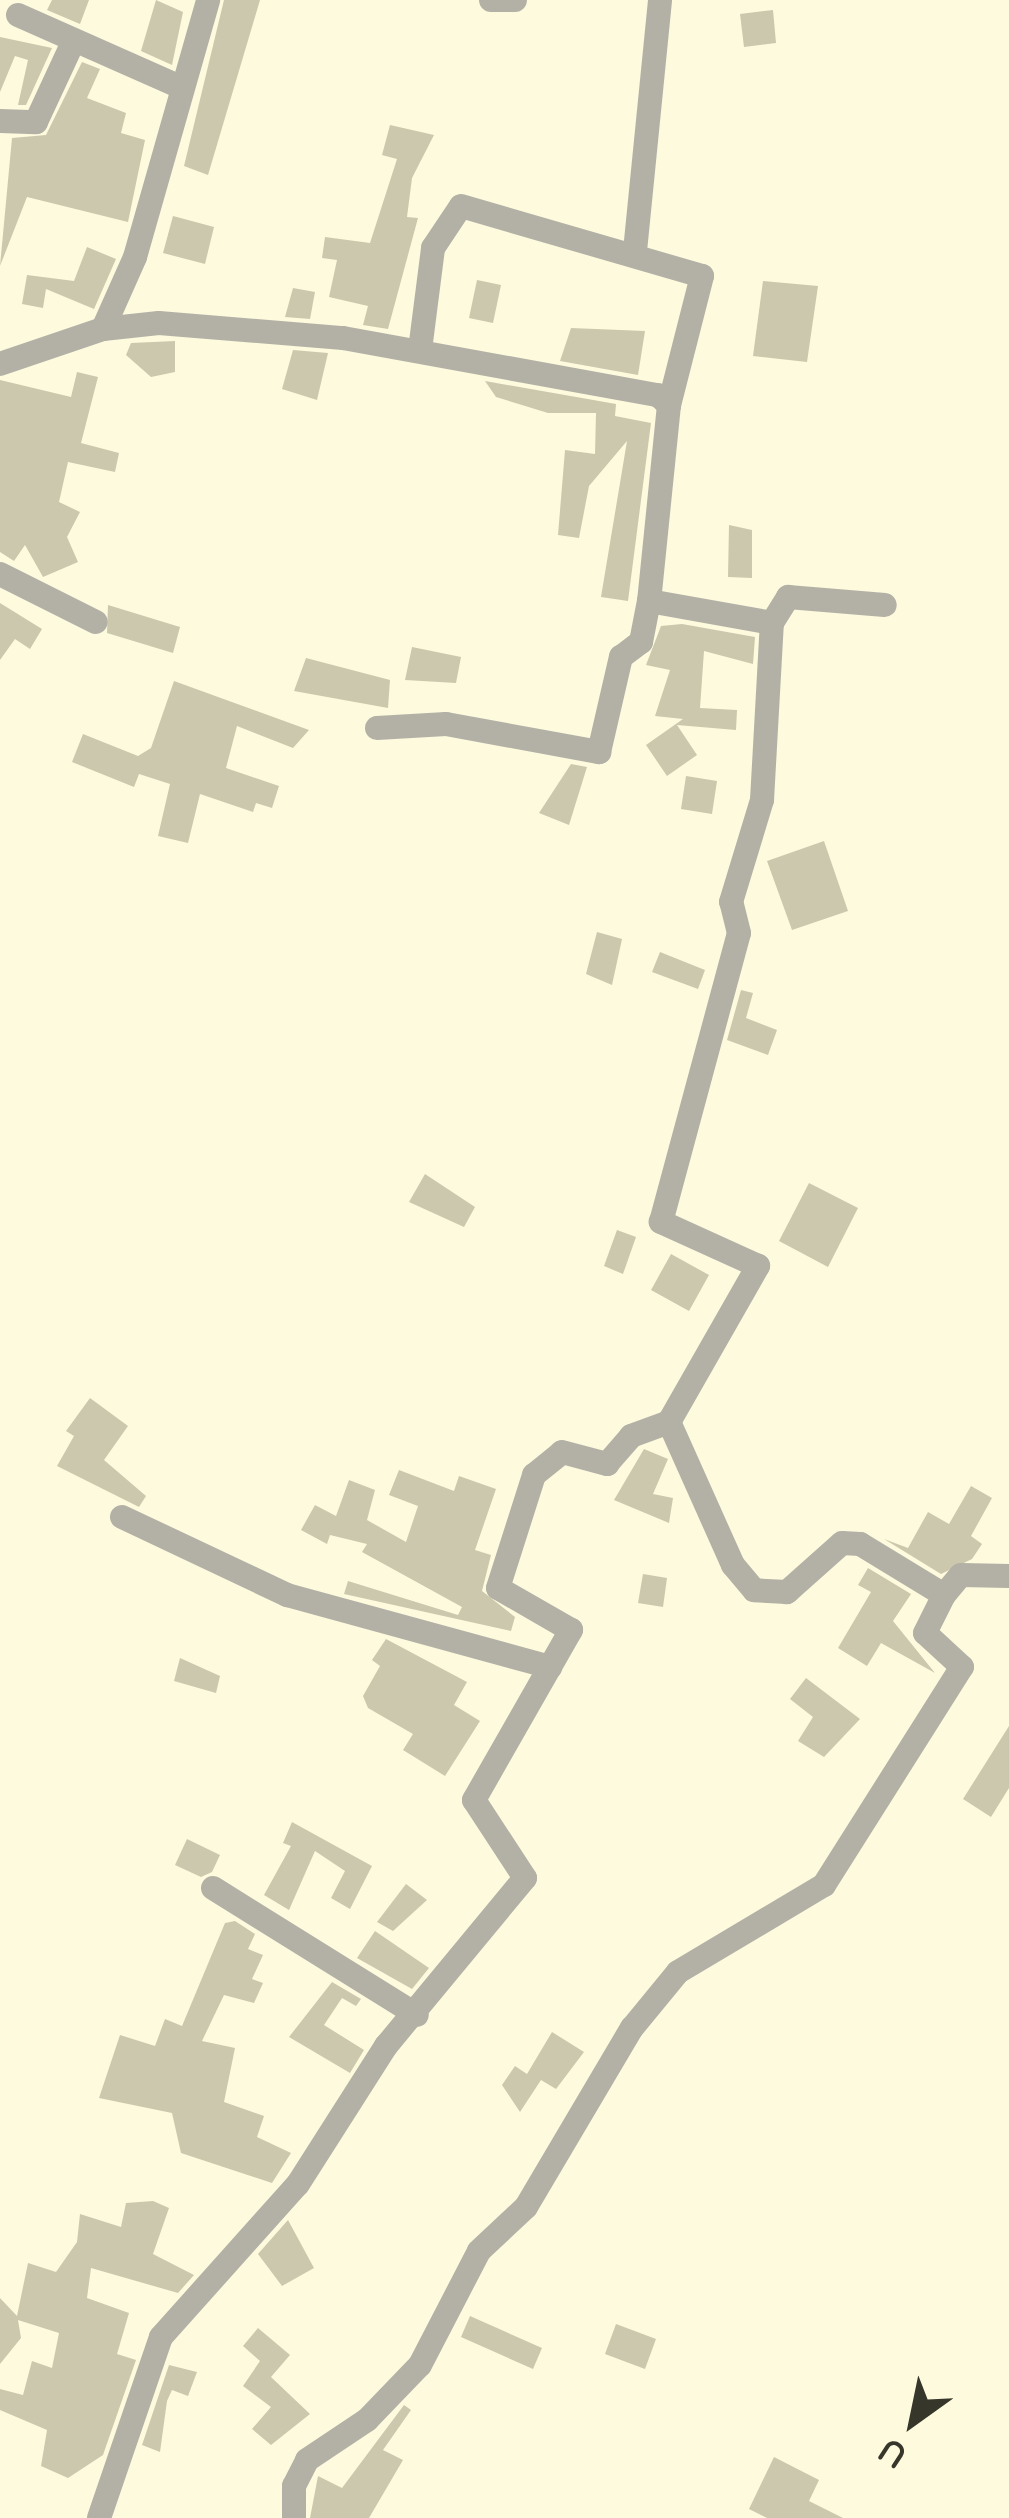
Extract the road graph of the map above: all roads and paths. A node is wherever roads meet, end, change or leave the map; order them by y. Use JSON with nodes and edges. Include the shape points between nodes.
{"nodes":[{"id":1,"x":208,"y":0,"type":"edge"},
{"id":2,"x":490,"y":0,"type":"edge"},
{"id":3,"x":515,"y":0,"type":"edge"},
{"id":4,"x":660,"y":0,"type":"edge"},
{"id":5,"x":18,"y":15,"type":"dead end"},
{"id":6,"x":74,"y":40,"type":"junction"},
{"id":7,"x":178,"y":86,"type":"junction"},
{"id":8,"x":0,"y":121,"type":"edge"},
{"id":9,"x":635,"y":251,"type":"junction"},
{"id":10,"x":103,"y":329,"type":"junction"},
{"id":11,"x":421,"y":350,"type":"junction"},
{"id":12,"x":0,"y":364,"type":"edge"},
{"id":13,"x":669,"y":404,"type":"junction"},
{"id":14,"x":0,"y":574,"type":"edge"},
{"id":15,"x":649,"y":602,"type":"junction"},
{"id":16,"x":885,"y":605,"type":"dead end"},
{"id":17,"x":96,"y":622,"type":"dead end"},
{"id":18,"x":772,"y":623,"type":"junction"},
{"id":19,"x":377,"y":728,"type":"dead end"},
{"id":20,"x":669,"y":1421,"type":"junction"},
{"id":21,"x":122,"y":1517,"type":"dead end"},
{"id":22,"x":1009,"y":1576,"type":"edge"},
{"id":23,"x":944,"y":1595,"type":"junction"},
{"id":24,"x":550,"y":1666,"type":"junction"},
{"id":25,"x":213,"y":1888,"type":"dead end"},
{"id":26,"x":417,"y":2015,"type":"junction"},
{"id":27,"x":99,"y":2518,"type":"edge"},
{"id":28,"x":294,"y":2518,"type":"edge"}],
"edges":[{"from":1,"to":7,"type":"street"},
{"from":2,"to":3,"type":"street"},
{"from":4,"to":9,"type":"street"},
{"from":5,"to":6,"type":"street"},
{"from":6,"to":7,"type":"street"},
{"from":6,"to":8,"type":"street","via":[[35,122]]},
{"from":7,"to":10,"type":"street","via":[[135,256]]},
{"from":9,"to":11,"type":"street","via":[[456,206],[431,254]]},
{"from":9,"to":13,"type":"street","via":[[705,281]]},
{"from":10,"to":11,"type":"street","via":[[237,327]]},
{"from":10,"to":12,"type":"street"},
{"from":11,"to":13,"type":"street","via":[[658,394]]},
{"from":13,"to":15,"type":"street"},
{"from":14,"to":17,"type":"street"},
{"from":15,"to":18,"type":"street"},
{"from":15,"to":19,"type":"street","via":[[641,643],[622,657],[599,752],[446,724]]},
{"from":16,"to":18,"type":"street","via":[[788,597]]},
{"from":18,"to":20,"type":"street","via":[[762,800],[731,902],[739,933],[661,1222],[758,1266]]},
{"from":20,"to":23,"type":"street","via":[[733,1565],[754,1590],[800,1587],[852,1542]]},
{"from":20,"to":24,"type":"street","via":[[632,1436],[607,1464],[562,1452],[534,1475],[498,1588],[570,1623]]},
{"from":21,"to":24,"type":"street","via":[[286,1595]]},
{"from":22,"to":23,"type":"street","via":[[961,1575]]},
{"from":23,"to":28,"type":"street","via":[[925,1633],[962,1667],[824,1885],[694,1960],[653,2002],[526,2207],[479,2251],[420,2365],[367,2420],[307,2460],[293,2486]]},
{"from":24,"to":26,"type":"street","via":[[474,1800],[525,1878]]},
{"from":25,"to":26,"type":"street"},
{"from":26,"to":27,"type":"street","via":[[386,2046],[298,2184],[161,2337]]}]}
